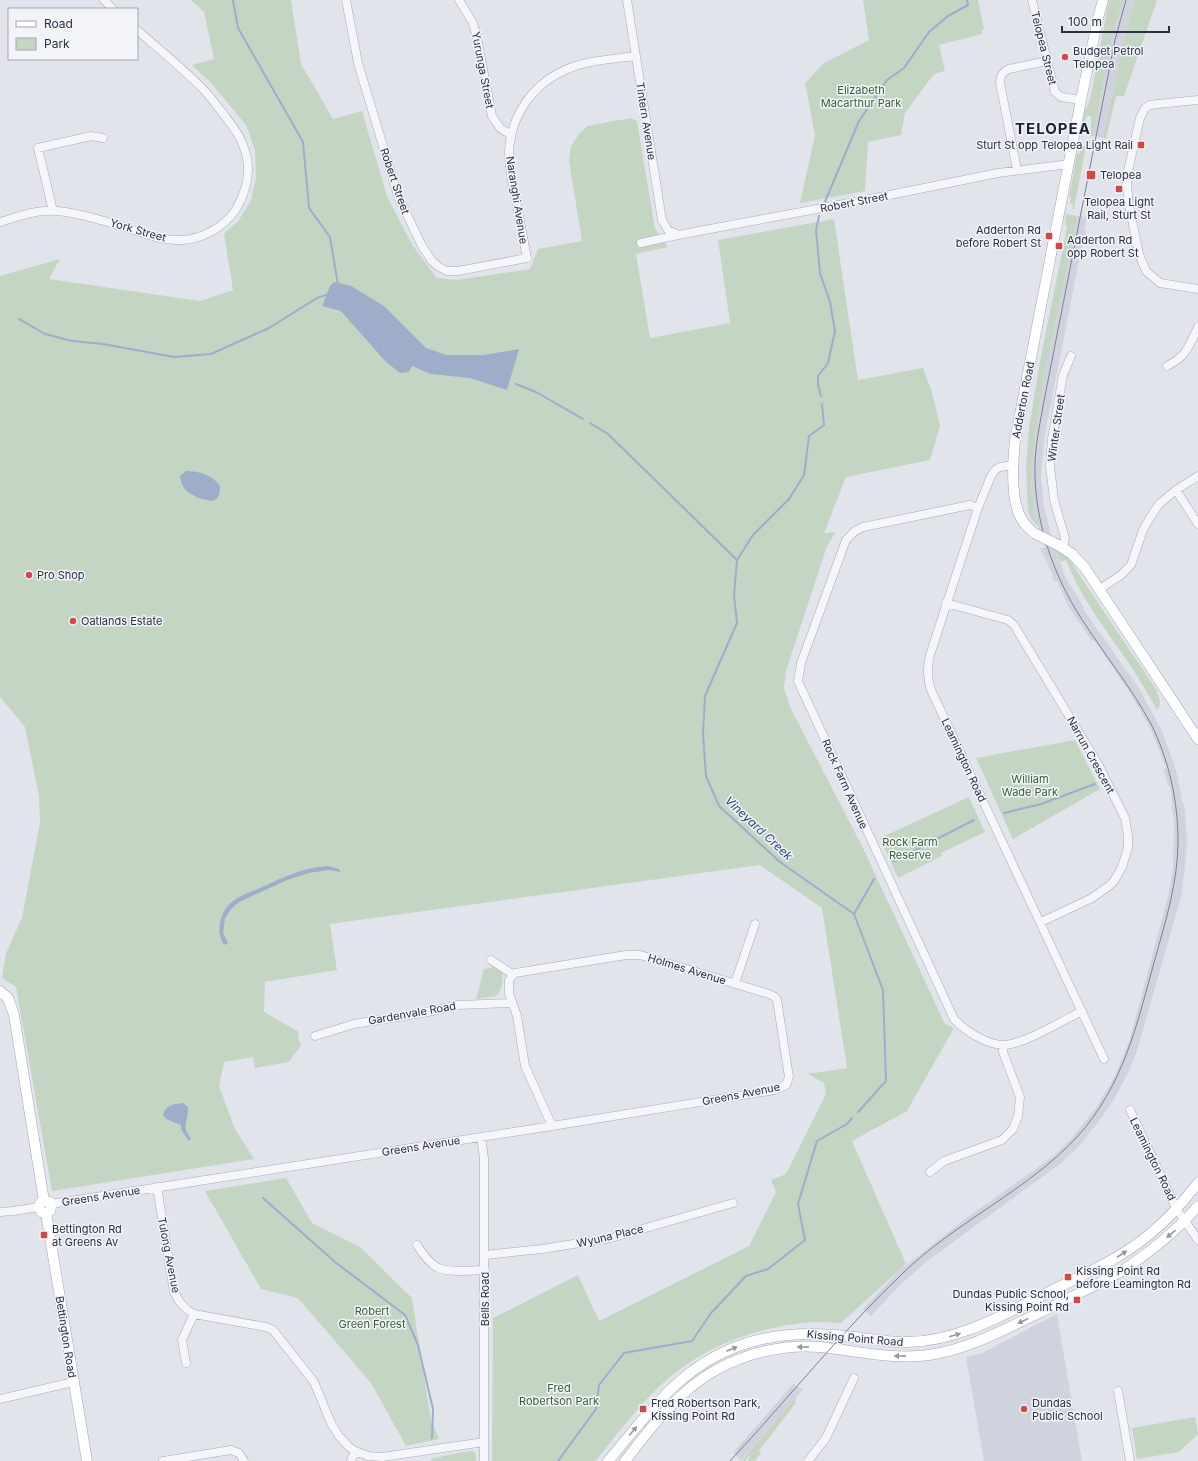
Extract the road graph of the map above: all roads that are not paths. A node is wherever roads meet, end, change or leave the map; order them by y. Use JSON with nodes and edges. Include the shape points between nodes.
{"nodes":[{"id":1,"x":104,"y":0,"type":"edge"},
{"id":2,"x":346,"y":0,"type":"edge"},
{"id":3,"x":459,"y":0,"type":"edge"},
{"id":4,"x":627,"y":0,"type":"edge"},
{"id":5,"x":1032,"y":0,"type":"edge"},
{"id":6,"x":1103,"y":0,"type":"edge"},
{"id":7,"x":113,"y":8,"type":"edge"},
{"id":8,"x":138,"y":31,"type":"edge"},
{"id":9,"x":636,"y":56,"type":"junction"},
{"id":10,"x":1047,"y":61,"type":"junction"},
{"id":11,"x":1081,"y":100,"type":"junction"},
{"id":12,"x":1198,"y":100,"type":"edge"},
{"id":13,"x":511,"y":135,"type":"junction"},
{"id":14,"x":104,"y":138,"type":"dead end"},
{"id":15,"x":1069,"y":164,"type":"junction"},
{"id":16,"x":1017,"y":170,"type":"junction"},
{"id":17,"x":52,"y":211,"type":"junction"},
{"id":18,"x":0,"y":222,"type":"edge"},
{"id":19,"x":678,"y":235,"type":"junction"},
{"id":20,"x":641,"y":243,"type":"dead end"},
{"id":21,"x":527,"y":258,"type":"joint"},
{"id":22,"x":1198,"y":289,"type":"edge"},
{"id":23,"x":1198,"y":327,"type":"edge"},
{"id":24,"x":1071,"y":356,"type":"dead end"},
{"id":25,"x":1167,"y":366,"type":"dead end"},
{"id":26,"x":1013,"y":465,"type":"junction"},
{"id":27,"x":1198,"y":476,"type":"edge"},
{"id":28,"x":1176,"y":490,"type":"junction"},
{"id":29,"x":978,"y":508,"type":"junction"},
{"id":30,"x":1198,"y":524,"type":"edge"},
{"id":31,"x":1060,"y":546,"type":"junction"},
{"id":32,"x":1100,"y":589,"type":"junction"},
{"id":33,"x":946,"y":604,"type":"junction"},
{"id":34,"x":1198,"y":740,"type":"edge"},
{"id":35,"x":1041,"y":922,"type":"junction"},
{"id":36,"x":755,"y":924,"type":"dead end"},
{"id":37,"x":491,"y":960,"type":"dead end"},
{"id":38,"x":512,"y":974,"type":"junction"},
{"id":39,"x":735,"y":983,"type":"junction"},
{"id":40,"x":0,"y":991,"type":"edge"},
{"id":41,"x":511,"y":1003,"type":"junction"},
{"id":42,"x":1082,"y":1011,"type":"junction"},
{"id":43,"x":314,"y":1036,"type":"dead end"},
{"id":44,"x":1003,"y":1045,"type":"junction"},
{"id":45,"x":1104,"y":1059,"type":"dead end"},
{"id":46,"x":788,"y":1081,"type":"joint"},
{"id":47,"x":1130,"y":1110,"type":"dead end"},
{"id":48,"x":552,"y":1126,"type":"junction"},
{"id":49,"x":481,"y":1137,"type":"junction"},
{"id":50,"x":930,"y":1172,"type":"dead end"},
{"id":51,"x":1198,"y":1183,"type":"edge"},
{"id":52,"x":157,"y":1187,"type":"junction"},
{"id":53,"x":733,"y":1203,"type":"dead end"},
{"id":54,"x":45,"y":1206,"type":"junction"},
{"id":55,"x":1198,"y":1206,"type":"edge"},
{"id":56,"x":1176,"y":1208,"type":"junction"},
{"id":57,"x":0,"y":1212,"type":"edge"},
{"id":58,"x":1186,"y":1221,"type":"junction"},
{"id":59,"x":1198,"y":1240,"type":"edge"},
{"id":60,"x":417,"y":1245,"type":"dead end"},
{"id":61,"x":485,"y":1255,"type":"junction"},
{"id":62,"x":485,"y":1270,"type":"junction"},
{"id":63,"x":194,"y":1314,"type":"junction"},
{"id":64,"x":186,"y":1363,"type":"dead end"},
{"id":65,"x":854,"y":1378,"type":"dead end"},
{"id":66,"x":74,"y":1382,"type":"junction"},
{"id":67,"x":1118,"y":1391,"type":"dead end"},
{"id":68,"x":0,"y":1399,"type":"edge"},
{"id":69,"x":484,"y":1442,"type":"junction"},
{"id":70,"x":355,"y":1451,"type":"junction"},
{"id":71,"x":86,"y":1461,"type":"edge"},
{"id":72,"x":163,"y":1461,"type":"edge"},
{"id":73,"x":244,"y":1461,"type":"edge"},
{"id":74,"x":351,"y":1461,"type":"edge"},
{"id":75,"x":484,"y":1461,"type":"edge"},
{"id":76,"x":608,"y":1461,"type":"edge"},
{"id":77,"x":625,"y":1461,"type":"edge"},
{"id":78,"x":808,"y":1461,"type":"edge"},
{"id":79,"x":1130,"y":1461,"type":"edge"}],
"edges":[{"from":1,"to":7,"type":"street"},
{"from":2,"to":21,"type":"street","name":"Robert Street","via":[[358,63],[398,196],[432,261],[447,271],[458,271]]},
{"from":3,"to":13,"type":"street","name":"Yurunga Street","via":[[475,31],[492,116],[500,128]]},
{"from":4,"to":9,"type":"street","name":"Tintern Avenue"},
{"from":5,"to":10,"type":"street","name":"Telopea Street"},
{"from":6,"to":11,"type":"main road","name":"Adderton Road"},
{"from":8,"to":17,"type":"street","name":"York Street","via":[[204,90],[236,131],[244,145],[248,166],[244,195],[234,213],[217,228],[199,237],[180,240],[160,238],[107,221]]},
{"from":9,"to":13,"type":"street","name":"Naranghi Avenue","via":[[585,64],[553,76],[540,85],[527,100],[516,118]]},
{"from":9,"to":19,"type":"street","name":"Tintern Avenue","via":[[662,220],[668,230]]},
{"from":10,"to":11,"type":"street","name":"Telopea Street","via":[[1053,87],[1058,95]]},
{"from":10,"to":16,"type":"street","via":[[1005,70],[1001,76],[1000,83]]},
{"from":11,"to":15,"type":"main road","name":"Adderton Road"},
{"from":12,"to":22,"type":"street","via":[[1150,105],[1145,108],[1140,118],[1127,184],[1139,254],[1146,271],[1160,283]]},
{"from":13,"to":21,"type":"street","name":"Naranghi Avenue","via":[[510,171]]},
{"from":14,"to":17,"type":"street","via":[[92,136],[38,148]]},
{"from":15,"to":16,"type":"street","name":"Robert Street"},
{"from":15,"to":26,"type":"main road","name":"Adderton Road","via":[[1018,420]]},
{"from":16,"to":19,"type":"street","name":"Robert Street"},
{"from":17,"to":18,"type":"street","name":"York Street","via":[[36,212]]},
{"from":19,"to":20,"type":"street","name":"Robert Street"},
{"from":23,"to":25,"type":"street","via":[[1184,355]]},
{"from":24,"to":31,"type":"street","name":"Winter Street","via":[[1063,374],[1050,466],[1054,500],[1065,538]]},
{"from":26,"to":29,"type":"street","name":"Leamington Road","via":[[1000,467],[993,472]]},
{"from":26,"to":31,"type":"main road","name":"Adderton Road","bridge":true,"via":[[1017,508],[1022,521],[1034,533]]},
{"from":27,"to":28,"type":"street"},
{"from":28,"to":30,"type":"street"},
{"from":28,"to":32,"type":"street","via":[[1160,504],[1148,521],[1131,565]]},
{"from":29,"to":33,"type":"street","name":"Leamington Road"},
{"from":29,"to":44,"type":"street","name":"Rock Farm Avenue","via":[[970,506],[863,527],[855,531],[846,540],[800,663],[798,681],[954,1019],[970,1033]]},
{"from":31,"to":32,"type":"main road","name":"Adderton Road","via":[[1079,560]]},
{"from":32,"to":34,"type":"main road","name":"Adderton Road"},
{"from":33,"to":35,"type":"street","name":"Leamington Road","via":[[929,660],[927,679]]},
{"from":33,"to":35,"type":"street","name":"Narrun Crescent","via":[[1013,623],[1098,764],[1127,824],[1128,848],[1114,881],[1098,894]]},
{"from":35,"to":42,"type":"street","name":"Leamington Road"},
{"from":36,"to":39,"type":"street"},
{"from":37,"to":38,"type":"street"},
{"from":38,"to":39,"type":"street","name":"Holmes Avenue","via":[[633,954]]},
{"from":38,"to":41,"type":"street","via":[[508,983]]},
{"from":39,"to":46,"type":"street","name":"Holmes Avenue","via":[[772,995],[777,1000],[789,1072]]},
{"from":40,"to":54,"type":"main road","name":"Bettington Road","via":[[8,998],[14,1015]]},
{"from":41,"to":43,"type":"street","name":"Gardenvale Road","via":[[458,1005],[354,1024]]},
{"from":41,"to":48,"type":"street","via":[[517,1016],[525,1066]]},
{"from":42,"to":44,"type":"street","via":[[1028,1038]]},
{"from":42,"to":45,"type":"street","name":"Leamington Road"},
{"from":44,"to":50,"type":"street","via":[[1003,1052],[1020,1098],[1018,1116],[1013,1129],[1002,1140],[944,1161]]},
{"from":46,"to":48,"type":"street","name":"Greens Avenue","via":[[784,1087],[775,1090]]},
{"from":47,"to":56,"type":"street","name":"Leamington Road"},
{"from":48,"to":49,"type":"street","name":"Greens Avenue"},
{"from":49,"to":52,"type":"street","name":"Greens Avenue"},
{"from":49,"to":61,"type":"street","name":"Bells Road","via":[[484,1158]]},
{"from":51,"to":56,"type":"main road","name":"Kissing Point Road"},
{"from":52,"to":54,"type":"street","name":"Greens Avenue"},
{"from":52,"to":63,"type":"street","name":"Tulong Avenue","via":[[174,1292],[182,1306]]},
{"from":53,"to":61,"type":"street","name":"Wyuna Place","via":[[611,1238]]},
{"from":54,"to":57,"type":"street","name":"Greens Avenue"},
{"from":54,"to":66,"type":"main road","name":"Bettington Road"},
{"from":55,"to":58,"type":"main road","name":"Kissing Point Road"},
{"from":56,"to":58,"type":"street","name":"Leamington Road"},
{"from":76,"to":56,"type":"main road","name":"Kissing Point Road","one_way":true,"via":[[674,1385],[708,1361],[732,1349],[766,1338],[798,1334],[832,1334],[896,1342],[954,1336],[1110,1261],[1151,1233]]},
{"from":58,"to":59,"type":"street","name":"Leamington Road"},
{"from":58,"to":77,"type":"main road","name":"Kissing Point Road","one_way":true,"via":[[1156,1247],[1122,1271],[968,1346],[929,1355],[900,1357],[800,1347],[760,1352],[735,1361],[712,1372],[682,1394]]},
{"from":60,"to":62,"type":"street","via":[[438,1268]]},
{"from":61,"to":62,"type":"street","name":"Bells Road"},
{"from":62,"to":69,"type":"street","name":"Bells Road"},
{"from":63,"to":64,"type":"street","via":[[182,1340]]},
{"from":63,"to":70,"type":"street","via":[[266,1326],[273,1330],[314,1382],[339,1436]]},
{"from":65,"to":78,"type":"street","via":[[822,1444]]},
{"from":66,"to":68,"type":"street"},
{"from":66,"to":71,"type":"main road","name":"Bettington Road"},
{"from":67,"to":79,"type":"street"},
{"from":69,"to":70,"type":"street","via":[[382,1457],[368,1456]]},
{"from":69,"to":75,"type":"street","name":"Bells Road"},
{"from":70,"to":74,"type":"street"},
{"from":72,"to":73,"type":"street","via":[[231,1450],[239,1453]]}]}
